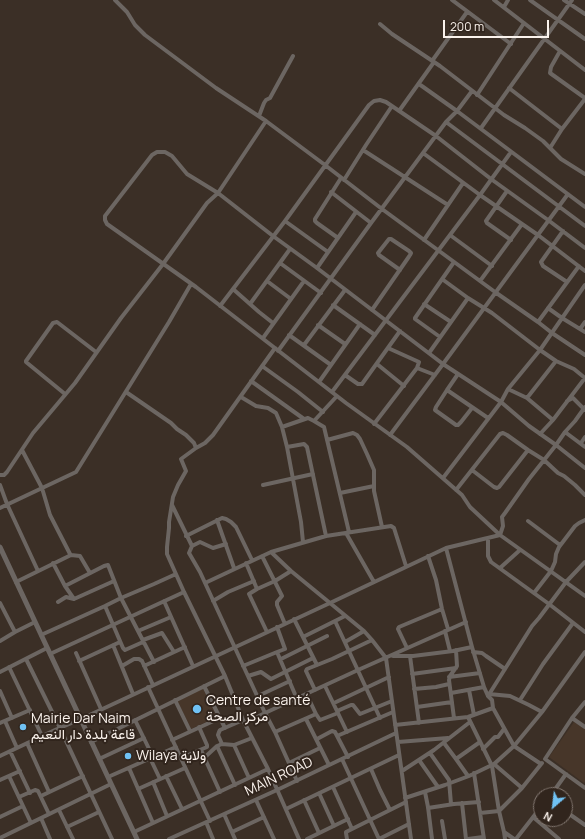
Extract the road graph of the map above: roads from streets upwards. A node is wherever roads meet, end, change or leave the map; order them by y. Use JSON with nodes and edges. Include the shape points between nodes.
{"nodes":[{"id":1,"x":115,"y":0,"type":"edge"},
{"id":2,"x":452,"y":0,"type":"edge"},
{"id":3,"x":494,"y":0,"type":"edge"},
{"id":4,"x":508,"y":0,"type":"edge"},
{"id":5,"x":530,"y":0,"type":"edge"},
{"id":6,"x":564,"y":0,"type":"edge"},
{"id":7,"x":571,"y":2,"type":"edge"},
{"id":8,"x":504,"y":7,"type":"junction"},
{"id":9,"x":467,"y":12,"type":"junction"},
{"id":10,"x":585,"y":14,"type":"edge"},
{"id":11,"x":558,"y":20,"type":"junction"},
{"id":12,"x":524,"y":23,"type":"junction"},
{"id":13,"x":380,"y":24,"type":"dead end"},
{"id":14,"x":545,"y":39,"type":"junction"},
{"id":15,"x":585,"y":39,"type":"edge"},
{"id":16,"x":510,"y":44,"type":"junction"},
{"id":17,"x":560,"y":51,"type":"junction"},
{"id":18,"x":293,"y":56,"type":"dead end"},
{"id":19,"x":433,"y":62,"type":"junction"},
{"id":20,"x":585,"y":70,"type":"edge"},
{"id":21,"x":419,"y":84,"type":"junction"},
{"id":22,"x":509,"y":88,"type":"junction"},
{"id":23,"x":472,"y":91,"type":"junction"},
{"id":24,"x":477,"y":95,"type":"junction"},
{"id":25,"x":585,"y":98,"type":"edge"},
{"id":26,"x":392,"y":106,"type":"junction"},
{"id":27,"x":495,"y":108,"type":"junction"},
{"id":28,"x":399,"y":111,"type":"junction"},
{"id":29,"x":457,"y":111,"type":"junction"},
{"id":30,"x":259,"y":116,"type":"junction"},
{"id":31,"x":266,"y":121,"type":"junction"},
{"id":32,"x":446,"y":122,"type":"junction"},
{"id":33,"x":480,"y":128,"type":"junction"},
{"id":34,"x":562,"y":129,"type":"junction"},
{"id":35,"x":436,"y":136,"type":"junction"},
{"id":36,"x":550,"y":148,"type":"junction"},
{"id":37,"x":362,"y":150,"type":"junction"},
{"id":38,"x":511,"y":152,"type":"junction"},
{"id":39,"x":423,"y":153,"type":"junction"},
{"id":40,"x":502,"y":164,"type":"junction"},
{"id":41,"x":325,"y":166,"type":"junction"},
{"id":42,"x":585,"y":174,"type":"edge"},
{"id":43,"x":405,"y":178,"type":"junction"},
{"id":44,"x":343,"y":179,"type":"junction"},
{"id":45,"x":492,"y":179,"type":"junction"},
{"id":46,"x":463,"y":183,"type":"junction"},
{"id":47,"x":507,"y":190,"type":"junction"},
{"id":48,"x":331,"y":192,"type":"junction"},
{"id":49,"x":218,"y":193,"type":"junction"},
{"id":50,"x":568,"y":194,"type":"junction"},
{"id":51,"x":480,"y":195,"type":"junction"},
{"id":52,"x":448,"y":205,"type":"junction"},
{"id":53,"x":496,"y":206,"type":"junction"},
{"id":54,"x":558,"y":206,"type":"junction"},
{"id":55,"x":585,"y":207,"type":"edge"},
{"id":56,"x":382,"y":209,"type":"junction"},
{"id":57,"x":356,"y":212,"type":"junction"},
{"id":58,"x":548,"y":220,"type":"junction"},
{"id":59,"x":285,"y":221,"type":"junction"},
{"id":60,"x":371,"y":223,"type":"junction"},
{"id":61,"x":522,"y":224,"type":"junction"},
{"id":62,"x":585,"y":226,"type":"edge"},
{"id":63,"x":563,"y":231,"type":"junction"},
{"id":64,"x":450,"y":235,"type":"junction"},
{"id":65,"x":538,"y":235,"type":"junction"},
{"id":66,"x":273,"y":236,"type":"junction"},
{"id":67,"x":338,"y":238,"type":"junction"},
{"id":68,"x":424,"y":240,"type":"junction"},
{"id":69,"x":511,"y":240,"type":"junction"},
{"id":70,"x":552,"y":246,"type":"junction"},
{"id":71,"x":585,"y":248,"type":"edge"},
{"id":72,"x":290,"y":249,"type":"junction"},
{"id":73,"x":438,"y":251,"type":"junction"},
{"id":74,"x":328,"y":252,"type":"junction"},
{"id":75,"x":454,"y":262,"type":"junction"},
{"id":76,"x":280,"y":263,"type":"junction"},
{"id":77,"x":163,"y":264,"type":"junction"},
{"id":78,"x":492,"y":266,"type":"junction"},
{"id":79,"x":579,"y":266,"type":"junction"},
{"id":80,"x":317,"y":268,"type":"junction"},
{"id":81,"x":400,"y":270,"type":"junction"},
{"id":82,"x":585,"y":270,"type":"edge"},
{"id":83,"x":330,"y":279,"type":"junction"},
{"id":84,"x":442,"y":279,"type":"junction"},
{"id":85,"x":267,"y":281,"type":"junction"},
{"id":86,"x":304,"y":281,"type":"junction"},
{"id":87,"x":480,"y":281,"type":"junction"},
{"id":88,"x":567,"y":282,"type":"junction"},
{"id":89,"x":192,"y":284,"type":"junction"},
{"id":90,"x":585,"y":285,"type":"edge"},
{"id":91,"x":233,"y":289,"type":"junction"},
{"id":92,"x":345,"y":290,"type":"junction"},
{"id":93,"x":495,"y":292,"type":"junction"},
{"id":94,"x":321,"y":293,"type":"junction"},
{"id":95,"x":468,"y":298,"type":"junction"},
{"id":96,"x":291,"y":299,"type":"junction"},
{"id":97,"x":250,"y":304,"type":"junction"},
{"id":98,"x":424,"y":304,"type":"junction"},
{"id":99,"x":333,"y":305,"type":"junction"},
{"id":100,"x":220,"y":306,"type":"junction"},
{"id":101,"x":484,"y":307,"type":"junction"},
{"id":102,"x":548,"y":308,"type":"junction"},
{"id":103,"x":372,"y":310,"type":"junction"},
{"id":104,"x":562,"y":318,"type":"junction"},
{"id":105,"x":386,"y":321,"type":"junction"},
{"id":106,"x":451,"y":322,"type":"junction"},
{"id":107,"x":538,"y":322,"type":"junction"},
{"id":108,"x":585,"y":322,"type":"edge"},
{"id":109,"x":274,"y":323,"type":"junction"},
{"id":110,"x":360,"y":324,"type":"junction"},
{"id":111,"x":318,"y":325,"type":"junction"},
{"id":112,"x":580,"y":329,"type":"junction"},
{"id":113,"x":400,"y":331,"type":"junction"},
{"id":114,"x":585,"y":332,"type":"edge"},
{"id":115,"x":552,"y":333,"type":"junction"},
{"id":116,"x":289,"y":335,"type":"junction"},
{"id":117,"x":375,"y":335,"type":"junction"},
{"id":118,"x":440,"y":337,"type":"junction"},
{"id":119,"x":263,"y":338,"type":"junction"},
{"id":120,"x":345,"y":344,"type":"junction"},
{"id":121,"x":304,"y":345,"type":"junction"},
{"id":122,"x":388,"y":348,"type":"junction"},
{"id":123,"x":276,"y":349,"type":"junction"},
{"id":124,"x":540,"y":350,"type":"junction"},
{"id":125,"x":96,"y":352,"type":"junction"},
{"id":126,"x":428,"y":353,"type":"junction"},
{"id":127,"x":585,"y":355,"type":"edge"},
{"id":128,"x":556,"y":361,"type":"junction"},
{"id":129,"x":377,"y":364,"type":"junction"},
{"id":130,"x":443,"y":364,"type":"junction"},
{"id":131,"x":331,"y":365,"type":"junction"},
{"id":132,"x":262,"y":366,"type":"junction"},
{"id":133,"x":417,"y":368,"type":"junction"},
{"id":134,"x":458,"y":374,"type":"junction"},
{"id":135,"x":345,"y":375,"type":"junction"},
{"id":136,"x":435,"y":375,"type":"junction"},
{"id":137,"x":585,"y":378,"type":"edge"},
{"id":138,"x":251,"y":381,"type":"junction"},
{"id":139,"x":319,"y":382,"type":"junction"},
{"id":140,"x":404,"y":386,"type":"junction"},
{"id":141,"x":508,"y":389,"type":"junction"},
{"id":142,"x":447,"y":390,"type":"junction"},
{"id":143,"x":126,"y":392,"type":"junction"},
{"id":144,"x":332,"y":392,"type":"junction"},
{"id":145,"x":66,"y":394,"type":"junction"},
{"id":146,"x":240,"y":396,"type":"junction"},
{"id":147,"x":337,"y":396,"type":"junction"},
{"id":148,"x":527,"y":398,"type":"junction"},
{"id":149,"x":567,"y":401,"type":"junction"},
{"id":150,"x":501,"y":402,"type":"junction"},
{"id":151,"x":472,"y":408,"type":"junction"},
{"id":152,"x":585,"y":409,"type":"edge"},
{"id":153,"x":323,"y":412,"type":"junction"},
{"id":154,"x":488,"y":418,"type":"junction"},
{"id":155,"x":304,"y":419,"type":"junction"},
{"id":156,"x":314,"y":420,"type":"junction"},
{"id":157,"x":553,"y":420,"type":"junction"},
{"id":158,"x":374,"y":424,"type":"junction"},
{"id":159,"x":282,"y":427,"type":"junction"},
{"id":160,"x":565,"y":432,"type":"junction"},
{"id":161,"x":540,"y":434,"type":"junction"},
{"id":162,"x":390,"y":435,"type":"junction"},
{"id":163,"x":585,"y":437,"type":"edge"},
{"id":164,"x":327,"y":440,"type":"junction"},
{"id":165,"x":580,"y":443,"type":"junction"},
{"id":166,"x":556,"y":445,"type":"junction"},
{"id":167,"x":287,"y":447,"type":"junction"},
{"id":168,"x":585,"y":447,"type":"edge"},
{"id":169,"x":196,"y":448,"type":"junction"},
{"id":170,"x":22,"y":450,"type":"junction"},
{"id":171,"x":528,"y":450,"type":"junction"},
{"id":172,"x":544,"y":460,"type":"junction"},
{"id":173,"x":585,"y":468,"type":"edge"},
{"id":174,"x":472,"y":470,"type":"junction"},
{"id":175,"x":313,"y":474,"type":"junction"},
{"id":176,"x":0,"y":475,"type":"edge"},
{"id":177,"x":443,"y":478,"type":"junction"},
{"id":178,"x":293,"y":479,"type":"junction"},
{"id":179,"x":0,"y":485,"type":"edge"},
{"id":180,"x":263,"y":485,"type":"dead end"},
{"id":181,"x":374,"y":486,"type":"junction"},
{"id":182,"x":42,"y":488,"type":"junction"},
{"id":183,"x":456,"y":490,"type":"junction"},
{"id":184,"x":340,"y":493,"type":"junction"},
{"id":185,"x":585,"y":495,"type":"edge"},
{"id":186,"x":7,"y":504,"type":"junction"},
{"id":187,"x":171,"y":504,"type":"junction"},
{"id":188,"x":0,"y":508,"type":"edge"},
{"id":189,"x":217,"y":520,"type":"junction"},
{"id":190,"x":528,"y":521,"type":"dead end"},
{"id":191,"x":584,"y":522,"type":"edge"},
{"id":192,"x":382,"y":527,"type":"junction"},
{"id":193,"x":347,"y":533,"type":"junction"},
{"id":194,"x":500,"y":535,"type":"junction"},
{"id":195,"x":186,"y":536,"type":"junction"},
{"id":196,"x":326,"y":536,"type":"junction"},
{"id":197,"x":488,"y":538,"type":"junction"},
{"id":198,"x":303,"y":542,"type":"junction"},
{"id":199,"x":226,"y":544,"type":"junction"},
{"id":200,"x":560,"y":545,"type":"junction"},
{"id":201,"x":192,"y":546,"type":"junction"},
{"id":202,"x":0,"y":547,"type":"edge"},
{"id":203,"x":446,"y":548,"type":"junction"},
{"id":204,"x":520,"y":550,"type":"junction"},
{"id":205,"x":271,"y":552,"type":"junction"},
{"id":206,"x":71,"y":554,"type":"junction"},
{"id":207,"x":262,"y":556,"type":"junction"},
{"id":208,"x":428,"y":556,"type":"junction"},
{"id":209,"x":252,"y":560,"type":"junction"},
{"id":210,"x":53,"y":563,"type":"junction"},
{"id":211,"x":246,"y":563,"type":"junction"},
{"id":212,"x":585,"y":563,"type":"edge"},
{"id":213,"x":406,"y":566,"type":"junction"},
{"id":214,"x":234,"y":568,"type":"junction"},
{"id":215,"x":500,"y":568,"type":"junction"},
{"id":216,"x":38,"y":571,"type":"junction"},
{"id":217,"x":291,"y":571,"type":"junction"},
{"id":218,"x":552,"y":571,"type":"junction"},
{"id":219,"x":90,"y":573,"type":"junction"},
{"id":220,"x":176,"y":574,"type":"junction"},
{"id":221,"x":114,"y":581,"type":"junction"},
{"id":222,"x":275,"y":581,"type":"junction"},
{"id":223,"x":16,"y":582,"type":"junction"},
{"id":224,"x":254,"y":582,"type":"junction"},
{"id":225,"x":374,"y":582,"type":"junction"},
{"id":226,"x":566,"y":582,"type":"junction"},
{"id":227,"x":205,"y":583,"type":"junction"},
{"id":228,"x":244,"y":585,"type":"junction"},
{"id":229,"x":65,"y":586,"type":"junction"},
{"id":230,"x":257,"y":589,"type":"junction"},
{"id":231,"x":184,"y":592,"type":"junction"},
{"id":232,"x":534,"y":593,"type":"junction"},
{"id":233,"x":249,"y":594,"type":"junction"},
{"id":234,"x":585,"y":596,"type":"edge"},
{"id":235,"x":121,"y":598,"type":"junction"},
{"id":236,"x":74,"y":599,"type":"junction"},
{"id":237,"x":164,"y":601,"type":"junction"},
{"id":238,"x":213,"y":601,"type":"junction"},
{"id":239,"x":58,"y":602,"type":"dead end"},
{"id":240,"x":0,"y":603,"type":"edge"},
{"id":241,"x":330,"y":603,"type":"junction"},
{"id":242,"x":549,"y":604,"type":"junction"},
{"id":243,"x":105,"y":606,"type":"junction"},
{"id":244,"x":442,"y":609,"type":"junction"},
{"id":245,"x":131,"y":616,"type":"junction"},
{"id":246,"x":345,"y":616,"type":"junction"},
{"id":247,"x":171,"y":617,"type":"junction"},
{"id":248,"x":294,"y":619,"type":"junction"},
{"id":249,"x":335,"y":621,"type":"junction"},
{"id":250,"x":35,"y":622,"type":"junction"},
{"id":251,"x":466,"y":622,"type":"junction"},
{"id":252,"x":573,"y":623,"type":"junction"},
{"id":253,"x":285,"y":624,"type":"junction"},
{"id":254,"x":113,"y":625,"type":"junction"},
{"id":255,"x":277,"y":627,"type":"junction"},
{"id":256,"x":447,"y":630,"type":"junction"},
{"id":257,"x":138,"y":631,"type":"junction"},
{"id":258,"x":364,"y":631,"type":"junction"},
{"id":259,"x":15,"y":632,"type":"junction"},
{"id":260,"x":267,"y":632,"type":"junction"},
{"id":261,"x":585,"y":632,"type":"edge"},
{"id":262,"x":41,"y":635,"type":"junction"},
{"id":263,"x":303,"y":636,"type":"junction"},
{"id":264,"x":327,"y":636,"type":"dead end"},
{"id":265,"x":372,"y":640,"type":"junction"},
{"id":266,"x":0,"y":641,"type":"edge"},
{"id":267,"x":143,"y":641,"type":"junction"},
{"id":268,"x":120,"y":642,"type":"junction"},
{"id":269,"x":345,"y":642,"type":"junction"},
{"id":270,"x":113,"y":645,"type":"junction"},
{"id":271,"x":307,"y":646,"type":"junction"},
{"id":272,"x":185,"y":647,"type":"junction"},
{"id":273,"x":234,"y":647,"type":"junction"},
{"id":274,"x":47,"y":648,"type":"junction"},
{"id":275,"x":407,"y":648,"type":"junction"},
{"id":276,"x":472,"y":649,"type":"junction"},
{"id":277,"x":456,"y":650,"type":"junction"},
{"id":278,"x":349,"y":651,"type":"junction"},
{"id":279,"x":174,"y":652,"type":"junction"},
{"id":280,"x":277,"y":652,"type":"junction"},
{"id":281,"x":450,"y":652,"type":"junction"},
{"id":282,"x":585,"y":652,"type":"edge"},
{"id":283,"x":76,"y":653,"type":"dead end"},
{"id":284,"x":50,"y":654,"type":"junction"},
{"id":285,"x":215,"y":656,"type":"junction"},
{"id":286,"x":410,"y":656,"type":"junction"},
{"id":287,"x":388,"y":657,"type":"junction"},
{"id":288,"x":313,"y":658,"type":"junction"},
{"id":289,"x":26,"y":659,"type":"junction"},
{"id":290,"x":281,"y":659,"type":"junction"},
{"id":291,"x":79,"y":661,"type":"junction"},
{"id":292,"x":154,"y":662,"type":"junction"},
{"id":293,"x":317,"y":665,"type":"junction"},
{"id":294,"x":122,"y":666,"type":"junction"},
{"id":295,"x":144,"y":666,"type":"junction"},
{"id":296,"x":193,"y":666,"type":"junction"},
{"id":297,"x":243,"y":666,"type":"junction"},
{"id":298,"x":9,"y":667,"type":"junction"},
{"id":299,"x":456,"y":668,"type":"junction"},
{"id":300,"x":505,"y":669,"type":"junction"},
{"id":301,"x":358,"y":670,"type":"junction"},
{"id":302,"x":0,"y":672,"type":"edge"},
{"id":303,"x":286,"y":672,"type":"junction"},
{"id":304,"x":480,"y":673,"type":"junction"},
{"id":305,"x":412,"y":674,"type":"junction"},
{"id":306,"x":225,"y":676,"type":"junction"},
{"id":307,"x":248,"y":676,"type":"junction"},
{"id":308,"x":389,"y":677,"type":"junction"},
{"id":309,"x":449,"y":677,"type":"junction"},
{"id":310,"x":290,"y":681,"type":"junction"},
{"id":311,"x":449,"y":684,"type":"junction"},
{"id":312,"x":153,"y":685,"type":"junction"},
{"id":313,"x":204,"y":686,"type":"junction"},
{"id":314,"x":325,"y":686,"type":"junction"},
{"id":315,"x":484,"y":687,"type":"junction"},
{"id":316,"x":148,"y":688,"type":"junction"},
{"id":317,"x":366,"y":688,"type":"junction"},
{"id":318,"x":414,"y":689,"type":"junction"},
{"id":319,"x":315,"y":690,"type":"junction"},
{"id":320,"x":469,"y":690,"type":"junction"},
{"id":321,"x":0,"y":691,"type":"edge"},
{"id":322,"x":133,"y":694,"type":"junction"},
{"id":323,"x":307,"y":694,"type":"junction"},
{"id":324,"x":451,"y":694,"type":"junction"},
{"id":325,"x":489,"y":695,"type":"junction"},
{"id":326,"x":258,"y":696,"type":"junction"},
{"id":327,"x":297,"y":699,"type":"junction"},
{"id":328,"x":175,"y":700,"type":"junction"},
{"id":329,"x":520,"y":700,"type":"junction"},
{"id":330,"x":392,"y":701,"type":"junction"},
{"id":331,"x":452,"y":702,"type":"junction"},
{"id":332,"x":585,"y":702,"type":"edge"},
{"id":333,"x":334,"y":703,"type":"junction"},
{"id":334,"x":375,"y":707,"type":"junction"},
{"id":335,"x":417,"y":707,"type":"junction"},
{"id":336,"x":493,"y":708,"type":"junction"},
{"id":337,"x":102,"y":709,"type":"junction"},
{"id":338,"x":157,"y":709,"type":"junction"},
{"id":339,"x":30,"y":710,"type":"junction"},
{"id":340,"x":337,"y":712,"type":"junction"},
{"id":341,"x":394,"y":712,"type":"junction"},
{"id":342,"x":542,"y":712,"type":"junction"},
{"id":343,"x":265,"y":713,"type":"junction"},
{"id":344,"x":316,"y":714,"type":"junction"},
{"id":345,"x":474,"y":714,"type":"junction"},
{"id":346,"x":468,"y":717,"type":"junction"},
{"id":347,"x":12,"y":718,"type":"junction"},
{"id":348,"x":220,"y":718,"type":"junction"},
{"id":349,"x":380,"y":718,"type":"junction"},
{"id":350,"x":454,"y":718,"type":"junction"},
{"id":351,"x":572,"y":718,"type":"junction"},
{"id":352,"x":81,"y":719,"type":"junction"},
{"id":353,"x":306,"y":719,"type":"junction"},
{"id":354,"x":135,"y":720,"type":"junction"},
{"id":355,"x":5,"y":721,"type":"junction"},
{"id":356,"x":244,"y":722,"type":"junction"},
{"id":357,"x":470,"y":722,"type":"junction"},
{"id":358,"x":0,"y":723,"type":"edge"},
{"id":359,"x":419,"y":723,"type":"junction"},
{"id":360,"x":395,"y":725,"type":"junction"},
{"id":361,"x":199,"y":727,"type":"junction"},
{"id":362,"x":585,"y":727,"type":"edge"},
{"id":363,"x":60,"y":728,"type":"junction"},
{"id":364,"x":224,"y":728,"type":"junction"},
{"id":365,"x":504,"y":729,"type":"junction"},
{"id":366,"x":190,"y":731,"type":"junction"},
{"id":367,"x":275,"y":732,"type":"junction"},
{"id":368,"x":347,"y":732,"type":"junction"},
{"id":369,"x":396,"y":733,"type":"junction"},
{"id":370,"x":42,"y":736,"type":"junction"},
{"id":371,"x":337,"y":736,"type":"junction"},
{"id":372,"x":144,"y":738,"type":"junction"},
{"id":373,"x":252,"y":738,"type":"junction"},
{"id":374,"x":449,"y":738,"type":"junction"},
{"id":375,"x":317,"y":739,"type":"junction"},
{"id":376,"x":172,"y":740,"type":"junction"},
{"id":377,"x":91,"y":742,"type":"junction"},
{"id":378,"x":398,"y":742,"type":"junction"},
{"id":379,"x":480,"y":742,"type":"junction"},
{"id":380,"x":27,"y":743,"type":"junction"},
{"id":381,"x":444,"y":743,"type":"junction"},
{"id":382,"x":222,"y":744,"type":"junction"},
{"id":383,"x":217,"y":746,"type":"junction"},
{"id":384,"x":234,"y":746,"type":"junction"},
{"id":385,"x":514,"y":746,"type":"junction"},
{"id":386,"x":176,"y":747,"type":"junction"},
{"id":387,"x":17,"y":748,"type":"junction"},
{"id":388,"x":320,"y":748,"type":"junction"},
{"id":389,"x":483,"y":749,"type":"junction"},
{"id":390,"x":201,"y":750,"type":"junction"},
{"id":391,"x":10,"y":751,"type":"junction"},
{"id":392,"x":430,"y":753,"type":"junction"},
{"id":393,"x":399,"y":755,"type":"junction"},
{"id":394,"x":0,"y":756,"type":"edge"},
{"id":395,"x":348,"y":756,"type":"junction"},
{"id":396,"x":152,"y":758,"type":"junction"},
{"id":397,"x":181,"y":758,"type":"junction"},
{"id":398,"x":204,"y":758,"type":"junction"},
{"id":399,"x":99,"y":759,"type":"junction"},
{"id":400,"x":342,"y":759,"type":"junction"},
{"id":401,"x":456,"y":759,"type":"junction"},
{"id":402,"x":545,"y":759,"type":"junction"},
{"id":403,"x":419,"y":760,"type":"junction"},
{"id":404,"x":289,"y":763,"type":"junction"},
{"id":405,"x":541,"y":764,"type":"junction"},
{"id":406,"x":329,"y":765,"type":"junction"},
{"id":407,"x":493,"y":765,"type":"junction"},
{"id":408,"x":129,"y":768,"type":"junction"},
{"id":409,"x":185,"y":768,"type":"junction"},
{"id":410,"x":268,"y":769,"type":"junction"},
{"id":411,"x":371,"y":769,"type":"junction"},
{"id":412,"x":20,"y":771,"type":"junction"},
{"id":413,"x":402,"y":771,"type":"junction"},
{"id":414,"x":474,"y":773,"type":"junction"},
{"id":415,"x":566,"y":774,"type":"junction"},
{"id":416,"x":9,"y":776,"type":"junction"},
{"id":417,"x":83,"y":776,"type":"junction"},
{"id":418,"x":166,"y":776,"type":"junction"},
{"id":419,"x":468,"y":776,"type":"junction"},
{"id":420,"x":108,"y":777,"type":"junction"},
{"id":421,"x":249,"y":778,"type":"junction"},
{"id":422,"x":351,"y":778,"type":"junction"},
{"id":423,"x":160,"y":779,"type":"junction"},
{"id":424,"x":0,"y":780,"type":"edge"},
{"id":425,"x":297,"y":781,"type":"junction"},
{"id":426,"x":153,"y":782,"type":"junction"},
{"id":427,"x":449,"y":783,"type":"junction"},
{"id":428,"x":111,"y":784,"type":"junction"},
{"id":429,"x":235,"y":785,"type":"junction"},
{"id":430,"x":584,"y":786,"type":"edge"},
{"id":431,"x":333,"y":787,"type":"junction"},
{"id":432,"x":438,"y":787,"type":"junction"},
{"id":433,"x":557,"y":787,"type":"edge"},
{"id":434,"x":522,"y":788,"type":"junction"},
{"id":435,"x":138,"y":789,"type":"junction"},
{"id":436,"x":278,"y":790,"type":"junction"},
{"id":437,"x":49,"y":792,"type":"junction"},
{"id":438,"x":220,"y":792,"type":"junction"},
{"id":439,"x":425,"y":792,"type":"junction"},
{"id":440,"x":30,"y":793,"type":"junction"},
{"id":441,"x":319,"y":793,"type":"junction"},
{"id":442,"x":91,"y":794,"type":"junction"},
{"id":443,"x":41,"y":796,"type":"junction"},
{"id":444,"x":19,"y":797,"type":"junction"},
{"id":445,"x":256,"y":800,"type":"junction"},
{"id":446,"x":304,"y":800,"type":"junction"},
{"id":447,"x":406,"y":800,"type":"junction"},
{"id":448,"x":201,"y":801,"type":"junction"},
{"id":449,"x":479,"y":802,"type":"junction"},
{"id":450,"x":462,"y":803,"type":"junction"},
{"id":451,"x":451,"y":804,"type":"junction"},
{"id":452,"x":23,"y":806,"type":"junction"},
{"id":453,"x":428,"y":808,"type":"junction"},
{"id":454,"x":286,"y":809,"type":"junction"},
{"id":455,"x":59,"y":810,"type":"junction"},
{"id":456,"x":182,"y":810,"type":"junction"},
{"id":457,"x":390,"y":810,"type":"junction"},
{"id":458,"x":500,"y":811,"type":"junction"},
{"id":459,"x":99,"y":812,"type":"junction"},
{"id":460,"x":480,"y":813,"type":"junction"},
{"id":461,"x":49,"y":814,"type":"junction"},
{"id":462,"x":224,"y":814,"type":"junction"},
{"id":463,"x":167,"y":816,"type":"junction"},
{"id":464,"x":573,"y":816,"type":"edge"},
{"id":465,"x":0,"y":817,"type":"edge"},
{"id":466,"x":264,"y":817,"type":"junction"},
{"id":467,"x":533,"y":817,"type":"edge"},
{"id":468,"x":41,"y":818,"type":"junction"},
{"id":469,"x":348,"y":819,"type":"junction"},
{"id":470,"x":370,"y":820,"type":"junction"},
{"id":471,"x":442,"y":821,"type":"dead end"},
{"id":472,"x":208,"y":822,"type":"junction"},
{"id":473,"x":31,"y":823,"type":"junction"},
{"id":474,"x":153,"y":823,"type":"junction"},
{"id":475,"x":409,"y":824,"type":"junction"},
{"id":476,"x":585,"y":825,"type":"edge"},
{"id":477,"x":334,"y":826,"type":"junction"},
{"id":478,"x":545,"y":827,"type":"edge"},
{"id":479,"x":67,"y":828,"type":"junction"},
{"id":480,"x":352,"y":829,"type":"junction"},
{"id":481,"x":134,"y":832,"type":"junction"},
{"id":482,"x":232,"y":832,"type":"junction"},
{"id":483,"x":504,"y":832,"type":"junction"},
{"id":484,"x":319,"y":833,"type":"junction"},
{"id":485,"x":0,"y":838,"type":"edge"},
{"id":486,"x":48,"y":838,"type":"edge"},
{"id":487,"x":71,"y":838,"type":"edge"},
{"id":488,"x":483,"y":838,"type":"edge"},
{"id":489,"x":112,"y":839,"type":"edge"},
{"id":490,"x":137,"y":839,"type":"edge"},
{"id":491,"x":169,"y":839,"type":"edge"},
{"id":492,"x":213,"y":839,"type":"edge"},
{"id":493,"x":235,"y":839,"type":"edge"},
{"id":494,"x":274,"y":839,"type":"edge"},
{"id":495,"x":299,"y":839,"type":"edge"},
{"id":496,"x":307,"y":839,"type":"edge"},
{"id":497,"x":347,"y":839,"type":"edge"},
{"id":498,"x":379,"y":839,"type":"edge"},
{"id":499,"x":411,"y":839,"type":"edge"},
{"id":500,"x":432,"y":839,"type":"edge"},
{"id":501,"x":445,"y":839,"type":"edge"},
{"id":502,"x":467,"y":839,"type":"edge"},
{"id":503,"x":505,"y":839,"type":"edge"},
{"id":504,"x":515,"y":839,"type":"edge"},
{"id":505,"x":559,"y":839,"type":"edge"}],
"edges":[{"from":1,"to":30,"type":"street","via":[[145,35],[216,88]]},
{"from":2,"to":9,"type":"street"},
{"from":3,"to":8,"type":"street"},
{"from":4,"to":8,"type":"street"},
{"from":5,"to":11,"type":"street"},
{"from":6,"to":7,"type":"street"},
{"from":7,"to":10,"type":"street"},
{"from":7,"to":11,"type":"street"},
{"from":8,"to":12,"type":"street"},
{"from":9,"to":16,"type":"street"},
{"from":9,"to":19,"type":"street"},
{"from":11,"to":14,"type":"street"},
{"from":11,"to":15,"type":"street"},
{"from":12,"to":14,"type":"street"},
{"from":12,"to":16,"type":"street"},
{"from":13,"to":19,"type":"street"},
{"from":14,"to":17,"type":"street"},
{"from":14,"to":22,"type":"street"},
{"from":16,"to":24,"type":"street"},
{"from":17,"to":20,"type":"street"},
{"from":17,"to":25,"type":"street","via":[[550,72]]},
{"from":18,"to":30,"type":"street","via":[[270,98],[264,103]]},
{"from":19,"to":21,"type":"street"},
{"from":19,"to":23,"type":"street"},
{"from":21,"to":28,"type":"street"},
{"from":21,"to":29,"type":"street"},
{"from":22,"to":27,"type":"street"},
{"from":22,"to":34,"type":"street"},
{"from":23,"to":24,"type":"street"},
{"from":23,"to":29,"type":"street"},
{"from":24,"to":27,"type":"street"},
{"from":25,"to":34,"type":"street"},
{"from":26,"to":28,"type":"street"},
{"from":26,"to":37,"type":"street"},
{"from":26,"to":41,"type":"street","via":[[380,100],[369,105]]},
{"from":27,"to":33,"type":"street"},
{"from":27,"to":36,"type":"street"},
{"from":28,"to":35,"type":"street"},
{"from":29,"to":32,"type":"street"},
{"from":29,"to":33,"type":"street"},
{"from":30,"to":31,"type":"street"},
{"from":31,"to":41,"type":"street"},
{"from":31,"to":49,"type":"street"},
{"from":32,"to":35,"type":"street"},
{"from":32,"to":40,"type":"street"},
{"from":33,"to":38,"type":"street"},
{"from":34,"to":36,"type":"street"},
{"from":35,"to":39,"type":"street"},
{"from":35,"to":45,"type":"street"},
{"from":36,"to":42,"type":"street"},
{"from":37,"to":43,"type":"street"},
{"from":37,"to":44,"type":"street"},
{"from":38,"to":40,"type":"street"},
{"from":38,"to":50,"type":"street"},
{"from":39,"to":43,"type":"street"},
{"from":39,"to":46,"type":"street"},
{"from":40,"to":45,"type":"street"},
{"from":40,"to":54,"type":"street"},
{"from":41,"to":44,"type":"street"},
{"from":41,"to":59,"type":"street"},
{"from":43,"to":52,"type":"street"},
{"from":43,"to":56,"type":"street"},
{"from":44,"to":48,"type":"street"},
{"from":44,"to":56,"type":"street"},
{"from":45,"to":47,"type":"street"},
{"from":45,"to":51,"type":"street"},
{"from":46,"to":51,"type":"street"},
{"from":46,"to":52,"type":"street"},
{"from":47,"to":53,"type":"street"},
{"from":47,"to":58,"type":"street"},
{"from":48,"to":57,"type":"street"},
{"from":48,"to":67,"type":"street","via":[[315,221]]},
{"from":49,"to":66,"type":"street"},
{"from":49,"to":77,"type":"street","via":[[207,203]]},
{"from":49,"to":77,"type":"street","via":[[187,174],[172,156],[165,152],[157,152],[147,161],[105,216],[105,220]]},
{"from":50,"to":54,"type":"street"},
{"from":50,"to":55,"type":"street"},
{"from":51,"to":53,"type":"street"},
{"from":51,"to":64,"type":"street"},
{"from":52,"to":68,"type":"street"},
{"from":53,"to":61,"type":"street"},
{"from":53,"to":69,"type":"street","via":[[487,222]]},
{"from":54,"to":58,"type":"street"},
{"from":54,"to":62,"type":"street"},
{"from":56,"to":60,"type":"street"},
{"from":56,"to":68,"type":"street"},
{"from":57,"to":60,"type":"street"},
{"from":57,"to":67,"type":"street"},
{"from":58,"to":63,"type":"street"},
{"from":58,"to":65,"type":"street"},
{"from":59,"to":66,"type":"street"},
{"from":59,"to":74,"type":"street"},
{"from":60,"to":83,"type":"street"},
{"from":61,"to":65,"type":"street"},
{"from":61,"to":69,"type":"street"},
{"from":63,"to":70,"type":"street"},
{"from":63,"to":71,"type":"street"},
{"from":64,"to":73,"type":"street"},
{"from":64,"to":78,"type":"street"},
{"from":65,"to":70,"type":"street"},
{"from":65,"to":93,"type":"street"},
{"from":66,"to":72,"type":"street"},
{"from":66,"to":91,"type":"street"},
{"from":67,"to":74,"type":"street"},
{"from":68,"to":73,"type":"street"},
{"from":69,"to":78,"type":"street"},
{"from":70,"to":79,"type":"street"},
{"from":70,"to":88,"type":"street","via":[[542,264]]},
{"from":72,"to":76,"type":"street"},
{"from":72,"to":80,"type":"street"},
{"from":73,"to":75,"type":"street"},
{"from":73,"to":105,"type":"street"},
{"from":74,"to":80,"type":"street"},
{"from":75,"to":84,"type":"street"},
{"from":75,"to":87,"type":"street"},
{"from":76,"to":85,"type":"street"},
{"from":76,"to":86,"type":"street"},
{"from":77,"to":89,"type":"street"},
{"from":77,"to":125,"type":"street"},
{"from":78,"to":87,"type":"street"},
{"from":79,"to":82,"type":"street"},
{"from":79,"to":88,"type":"street"},
{"from":80,"to":83,"type":"street"},
{"from":81,"to":81,"type":"street","via":[[411,253],[389,239],[378,253]]},
{"from":81,"to":103,"type":"street"},
{"from":83,"to":92,"type":"street"},
{"from":83,"to":94,"type":"street"},
{"from":84,"to":95,"type":"street"},
{"from":84,"to":98,"type":"street"},
{"from":85,"to":96,"type":"street"},
{"from":85,"to":97,"type":"street"},
{"from":86,"to":94,"type":"street"},
{"from":86,"to":96,"type":"street"},
{"from":87,"to":93,"type":"street"},
{"from":88,"to":102,"type":"street"},
{"from":89,"to":100,"type":"street"},
{"from":89,"to":143,"type":"street"},
{"from":90,"to":104,"type":"street"},
{"from":91,"to":97,"type":"street"},
{"from":91,"to":100,"type":"street"},
{"from":92,"to":99,"type":"street"},
{"from":92,"to":103,"type":"street"},
{"from":93,"to":101,"type":"street"},
{"from":93,"to":107,"type":"street"},
{"from":94,"to":116,"type":"street"},
{"from":95,"to":101,"type":"street"},
{"from":95,"to":106,"type":"street"},
{"from":96,"to":109,"type":"street"},
{"from":97,"to":109,"type":"street"},
{"from":98,"to":106,"type":"street"},
{"from":98,"to":118,"type":"street","via":[[415,318]]},
{"from":99,"to":110,"type":"street"},
{"from":99,"to":111,"type":"street"},
{"from":100,"to":119,"type":"street"},
{"from":101,"to":124,"type":"street"},
{"from":101,"to":130,"type":"street"},
{"from":102,"to":104,"type":"street"},
{"from":102,"to":107,"type":"street"},
{"from":103,"to":105,"type":"street"},
{"from":104,"to":112,"type":"street"},
{"from":104,"to":115,"type":"street"},
{"from":105,"to":113,"type":"street"},
{"from":105,"to":117,"type":"street"},
{"from":106,"to":118,"type":"street"},
{"from":107,"to":115,"type":"street"},
{"from":108,"to":112,"type":"street"},
{"from":109,"to":119,"type":"street"},
{"from":110,"to":117,"type":"street"},
{"from":110,"to":120,"type":"street"},
{"from":111,"to":120,"type":"street"},
{"from":111,"to":121,"type":"street"},
{"from":112,"to":114,"type":"street"},
{"from":113,"to":122,"type":"street"},
{"from":113,"to":126,"type":"street"},
{"from":115,"to":124,"type":"street"},
{"from":115,"to":127,"type":"street"},
{"from":116,"to":121,"type":"street"},
{"from":116,"to":123,"type":"street"},
{"from":117,"to":135,"type":"street"},
{"from":118,"to":126,"type":"street"},
{"from":119,"to":123,"type":"street"},
{"from":120,"to":131,"type":"street"},
{"from":121,"to":131,"type":"street"},
{"from":122,"to":129,"type":"street"},
{"from":122,"to":133,"type":"street","via":[[419,362]]},
{"from":123,"to":132,"type":"street"},
{"from":123,"to":139,"type":"street"},
{"from":124,"to":128,"type":"street"},
{"from":124,"to":141,"type":"street"},
{"from":125,"to":145,"type":"street"},
{"from":125,"to":145,"type":"street","via":[[55,322],[26,361]]},
{"from":126,"to":130,"type":"street"},
{"from":128,"to":137,"type":"street","via":[[574,369]]},
{"from":128,"to":148,"type":"street"},
{"from":129,"to":135,"type":"street","via":[[361,385]]},
{"from":129,"to":140,"type":"street"},
{"from":130,"to":134,"type":"street"},
{"from":130,"to":136,"type":"street"},
{"from":131,"to":139,"type":"street"},
{"from":132,"to":138,"type":"street"},
{"from":132,"to":153,"type":"street"},
{"from":133,"to":136,"type":"street"},
{"from":133,"to":140,"type":"street"},
{"from":134,"to":142,"type":"street"},
{"from":134,"to":150,"type":"street"},
{"from":135,"to":144,"type":"street"},
{"from":136,"to":162,"type":"street"},
{"from":137,"to":149,"type":"street"},
{"from":138,"to":146,"type":"street"},
{"from":138,"to":155,"type":"street"},
{"from":139,"to":144,"type":"street"},
{"from":140,"to":158,"type":"street"},
{"from":141,"to":148,"type":"street"},
{"from":141,"to":150,"type":"street"},
{"from":142,"to":151,"type":"street"},
{"from":142,"to":151,"type":"street","via":[[434,408],[435,411],[458,424]]},
{"from":143,"to":169,"type":"street","via":[[186,435]]},
{"from":143,"to":182,"type":"street","via":[[76,472]]},
{"from":144,"to":147,"type":"street"},
{"from":145,"to":170,"type":"street"},
{"from":146,"to":159,"type":"street","via":[[256,406],[273,411]]},
{"from":146,"to":169,"type":"street","via":[[210,439]]},
{"from":147,"to":153,"type":"street"},
{"from":147,"to":158,"type":"street"},
{"from":148,"to":157,"type":"street"},
{"from":149,"to":152,"type":"street","via":[[573,398]]},
{"from":149,"to":157,"type":"street"},
{"from":150,"to":154,"type":"street"},
{"from":150,"to":161,"type":"street"},
{"from":151,"to":154,"type":"street"},
{"from":152,"to":160,"type":"street"},
{"from":153,"to":156,"type":"street"},
{"from":154,"to":177,"type":"street"},
{"from":155,"to":156,"type":"street"},
{"from":155,"to":159,"type":"street"},
{"from":156,"to":164,"type":"street","via":[[324,427]]},
{"from":157,"to":161,"type":"street"},
{"from":158,"to":162,"type":"street"},
{"from":159,"to":167,"type":"street"},
{"from":160,"to":165,"type":"street"},
{"from":160,"to":166,"type":"street"},
{"from":161,"to":166,"type":"street"},
{"from":162,"to":177,"type":"street"},
{"from":163,"to":165,"type":"street"},
{"from":164,"to":181,"type":"street","via":[[350,434],[357,435],[374,470]]},
{"from":164,"to":184,"type":"street"},
{"from":165,"to":168,"type":"street"},
{"from":166,"to":172,"type":"street"},
{"from":166,"to":173,"type":"street"},
{"from":167,"to":175,"type":"street","via":[[306,445]]},
{"from":167,"to":178,"type":"street"},
{"from":169,"to":187,"type":"street","via":[[181,459],[186,471]]},
{"from":170,"to":176,"type":"street","via":[[7,472]]},
{"from":170,"to":182,"type":"street"},
{"from":171,"to":172,"type":"street"},
{"from":171,"to":174,"type":"street","via":[[502,433]]},
{"from":171,"to":174,"type":"street","via":[[497,488]]},
{"from":172,"to":185,"type":"street"},
{"from":172,"to":194,"type":"street","via":[[503,516]]},
{"from":174,"to":183,"type":"street"},
{"from":175,"to":178,"type":"street"},
{"from":175,"to":196,"type":"street"},
{"from":177,"to":183,"type":"street"},
{"from":178,"to":180,"type":"street"},
{"from":178,"to":198,"type":"street"},
{"from":179,"to":186,"type":"street"},
{"from":181,"to":184,"type":"street"},
{"from":181,"to":192,"type":"street"},
{"from":182,"to":186,"type":"street"},
{"from":182,"to":206,"type":"street","via":[[50,515]]},
{"from":183,"to":194,"type":"street"},
{"from":184,"to":193,"type":"street"},
{"from":186,"to":188,"type":"street"},
{"from":186,"to":216,"type":"street"},
{"from":187,"to":195,"type":"street"},
{"from":187,"to":220,"type":"street","via":[[167,554]]},
{"from":189,"to":195,"type":"street"},
{"from":189,"to":199,"type":"street"},
{"from":189,"to":209,"type":"street","via":[[226,519],[236,527]]},
{"from":190,"to":200,"type":"street"},
{"from":191,"to":200,"type":"street","via":[[575,526]]},
{"from":192,"to":193,"type":"street"},
{"from":192,"to":213,"type":"street","via":[[394,528]]},
{"from":193,"to":196,"type":"street"},
{"from":193,"to":225,"type":"street"},
{"from":194,"to":197,"type":"street"},
{"from":194,"to":204,"type":"street"},
{"from":195,"to":201,"type":"street"},
{"from":196,"to":198,"type":"street"},
{"from":197,"to":203,"type":"street"},
{"from":197,"to":215,"type":"street","via":[[489,560]]},
{"from":198,"to":205,"type":"street"},
{"from":199,"to":201,"type":"street","via":[[213,548],[200,542]]},
{"from":199,"to":214,"type":"street"},
{"from":200,"to":218,"type":"street"},
{"from":201,"to":227,"type":"street","via":[[189,553]]},
{"from":202,"to":223,"type":"street"},
{"from":203,"to":208,"type":"street"},
{"from":203,"to":251,"type":"street"},
{"from":204,"to":215,"type":"street"},
{"from":204,"to":218,"type":"street"},
{"from":205,"to":207,"type":"street"},
{"from":205,"to":217,"type":"street"},
{"from":206,"to":210,"type":"street"},
{"from":206,"to":219,"type":"street","via":[[80,556]]},
{"from":207,"to":209,"type":"street"},
{"from":207,"to":222,"type":"street"},
{"from":208,"to":213,"type":"street"},
{"from":208,"to":244,"type":"street"},
{"from":209,"to":211,"type":"street"},
{"from":210,"to":216,"type":"street"},
{"from":210,"to":229,"type":"street"},
{"from":211,"to":214,"type":"street"},
{"from":211,"to":224,"type":"street"},
{"from":212,"to":226,"type":"street"},
{"from":213,"to":225,"type":"street"},
{"from":214,"to":227,"type":"street"},
{"from":215,"to":232,"type":"street"},
{"from":216,"to":223,"type":"street"},
{"from":217,"to":222,"type":"street"},
{"from":217,"to":241,"type":"street"},
{"from":218,"to":226,"type":"street"},
{"from":218,"to":232,"type":"street"},
{"from":219,"to":221,"type":"street","via":[[107,565]]},
{"from":219,"to":229,"type":"street"},
{"from":220,"to":231,"type":"street"},
{"from":220,"to":235,"type":"street"},
{"from":221,"to":235,"type":"street"},
{"from":221,"to":236,"type":"street"},
{"from":222,"to":230,"type":"street"},
{"from":222,"to":253,"type":"street","via":[[282,596],[277,605]]},
{"from":223,"to":250,"type":"street"},
{"from":224,"to":228,"type":"street"},
{"from":224,"to":230,"type":"street"},
{"from":225,"to":241,"type":"street"},
{"from":226,"to":234,"type":"street"},
{"from":226,"to":242,"type":"street"},
{"from":227,"to":238,"type":"street"},
{"from":228,"to":233,"type":"street"},
{"from":228,"to":238,"type":"street"},
{"from":229,"to":236,"type":"street"},
{"from":230,"to":233,"type":"street"},
{"from":231,"to":237,"type":"street"},
{"from":231,"to":285,"type":"street"},
{"from":232,"to":242,"type":"street"},
{"from":233,"to":260,"type":"street"},
{"from":235,"to":243,"type":"street"},
{"from":235,"to":245,"type":"street"},
{"from":236,"to":239,"type":"street","via":[[66,597]]},
{"from":237,"to":245,"type":"street"},
{"from":237,"to":247,"type":"street"},
{"from":238,"to":273,"type":"street"},
{"from":240,"to":259,"type":"street"},
{"from":241,"to":246,"type":"street"},
{"from":241,"to":248,"type":"street"},
{"from":242,"to":252,"type":"street"},
{"from":242,"to":300,"type":"street"},
{"from":243,"to":254,"type":"street"},
{"from":243,"to":262,"type":"street"},
{"from":244,"to":256,"type":"street"},
{"from":244,"to":275,"type":"street","via":[[399,627],[398,630]]},
{"from":245,"to":254,"type":"street"},
{"from":245,"to":257,"type":"street"},
{"from":246,"to":249,"type":"street"},
{"from":246,"to":258,"type":"street"},
{"from":247,"to":257,"type":"street"},
{"from":247,"to":272,"type":"street"},
{"from":248,"to":253,"type":"street"},
{"from":248,"to":263,"type":"street"},
{"from":249,"to":263,"type":"street"},
{"from":249,"to":269,"type":"street"},
{"from":250,"to":259,"type":"street"},
{"from":250,"to":262,"type":"street"},
{"from":251,"to":256,"type":"street"},
{"from":251,"to":276,"type":"street"},
{"from":252,"to":261,"type":"street"},
{"from":252,"to":329,"type":"street"},
{"from":253,"to":255,"type":"street"},
{"from":254,"to":268,"type":"street"},
{"from":254,"to":284,"type":"street"},
{"from":255,"to":260,"type":"street"},
{"from":255,"to":280,"type":"street","via":[[285,649]]},
{"from":256,"to":275,"type":"street"},
{"from":256,"to":281,"type":"street"},
{"from":257,"to":267,"type":"street"},
{"from":258,"to":265,"type":"street"},
{"from":258,"to":269,"type":"street"},
{"from":259,"to":266,"type":"street"},
{"from":260,"to":273,"type":"street"},
{"from":262,"to":274,"type":"street"},
{"from":263,"to":271,"type":"street"},
{"from":264,"to":271,"type":"street"},
{"from":265,"to":278,"type":"street"},
{"from":265,"to":287,"type":"street"},
{"from":267,"to":268,"type":"street","via":[[126,650]]},
{"from":267,"to":279,"type":"street","via":[[162,633]]},
{"from":267,"to":292,"type":"street"},
{"from":268,"to":270,"type":"street"},
{"from":269,"to":278,"type":"street"},
{"from":270,"to":291,"type":"street"},
{"from":270,"to":294,"type":"street"},
{"from":271,"to":288,"type":"street"},
{"from":271,"to":290,"type":"street"},
{"from":272,"to":279,"type":"street"},
{"from":272,"to":296,"type":"street"},
{"from":273,"to":285,"type":"street"},
{"from":273,"to":297,"type":"street"},
{"from":274,"to":284,"type":"street"},
{"from":274,"to":289,"type":"street"},
{"from":275,"to":287,"type":"street"},
{"from":276,"to":277,"type":"street"},
{"from":276,"to":300,"type":"street"},
{"from":276,"to":304,"type":"street"},
{"from":277,"to":281,"type":"street"},
{"from":277,"to":299,"type":"street"},
{"from":278,"to":293,"type":"street"},
{"from":278,"to":301,"type":"street"},
{"from":279,"to":292,"type":"street"},
{"from":280,"to":290,"type":"street"},
{"from":280,"to":297,"type":"street"},
{"from":281,"to":286,"type":"street"},
{"from":282,"to":342,"type":"street"},
{"from":283,"to":291,"type":"street"},
{"from":284,"to":352,"type":"street"},
{"from":285,"to":296,"type":"street"},
{"from":285,"to":306,"type":"street"},
{"from":286,"to":287,"type":"street"},
{"from":286,"to":305,"type":"street"},
{"from":287,"to":301,"type":"street"},
{"from":287,"to":308,"type":"street"},
{"from":288,"to":293,"type":"street"},
{"from":288,"to":303,"type":"street"},
{"from":289,"to":298,"type":"street"},
{"from":289,"to":363,"type":"street"},
{"from":290,"to":303,"type":"street"},
{"from":291,"to":337,"type":"street"},
{"from":292,"to":295,"type":"street"},
{"from":293,"to":319,"type":"street","via":[[306,671]]},
{"from":294,"to":295,"type":"street","via":[[138,659]]},
{"from":294,"to":322,"type":"street"},
{"from":295,"to":312,"type":"street"},
{"from":296,"to":312,"type":"street"},
{"from":297,"to":307,"type":"street"},
{"from":298,"to":302,"type":"street"},
{"from":298,"to":339,"type":"street"},
{"from":299,"to":305,"type":"street"},
{"from":299,"to":309,"type":"street"},
{"from":300,"to":325,"type":"street"},
{"from":301,"to":314,"type":"street"},
{"from":301,"to":317,"type":"street"},
{"from":303,"to":307,"type":"street","via":[[271,679],[261,672]]},
{"from":303,"to":310,"type":"street"},
{"from":304,"to":309,"type":"street"},
{"from":304,"to":315,"type":"street"},
{"from":305,"to":318,"type":"street"},
{"from":306,"to":313,"type":"street"},
{"from":306,"to":356,"type":"street"},
{"from":307,"to":326,"type":"street"},
{"from":308,"to":317,"type":"street"},
{"from":308,"to":330,"type":"street"},
{"from":309,"to":311,"type":"street"},
{"from":310,"to":326,"type":"street"},
{"from":310,"to":327,"type":"street"},
{"from":311,"to":318,"type":"street"},
{"from":311,"to":324,"type":"street"},
{"from":312,"to":316,"type":"street"},
{"from":313,"to":328,"type":"street"},
{"from":313,"to":348,"type":"street"},
{"from":314,"to":319,"type":"street"},
{"from":314,"to":333,"type":"street"},
{"from":315,"to":320,"type":"street"},
{"from":315,"to":325,"type":"street"},
{"from":316,"to":322,"type":"street"},
{"from":316,"to":338,"type":"street"},
{"from":317,"to":333,"type":"street"},
{"from":317,"to":334,"type":"street"},
{"from":318,"to":335,"type":"street"},
{"from":319,"to":323,"type":"street"},
{"from":320,"to":324,"type":"street"},
{"from":320,"to":345,"type":"street"},
{"from":321,"to":347,"type":"street"},
{"from":322,"to":337,"type":"street"},
{"from":323,"to":327,"type":"street"},
{"from":323,"to":344,"type":"street"},
{"from":324,"to":331,"type":"street"},
{"from":325,"to":329,"type":"street","via":[[510,696]]},
{"from":325,"to":336,"type":"street"},
{"from":326,"to":343,"type":"street"},
{"from":327,"to":343,"type":"street"},
{"from":328,"to":338,"type":"street"},
{"from":328,"to":366,"type":"street"},
{"from":329,"to":342,"type":"street"},
{"from":330,"to":334,"type":"street"},
{"from":330,"to":341,"type":"street"},
{"from":331,"to":335,"type":"street"},
{"from":331,"to":350,"type":"street"},
{"from":332,"to":351,"type":"street"},
{"from":333,"to":340,"type":"street"},
{"from":334,"to":340,"type":"street","via":[[359,714],[354,705],[351,705]]},
{"from":334,"to":349,"type":"street"},
{"from":335,"to":359,"type":"street"},
{"from":336,"to":345,"type":"street"},
{"from":336,"to":365,"type":"street"},
{"from":337,"to":352,"type":"street"},
{"from":338,"to":354,"type":"street"},
{"from":338,"to":376,"type":"street"},
{"from":339,"to":347,"type":"street"},
{"from":339,"to":370,"type":"street"},
{"from":340,"to":344,"type":"street","via":[[321,720]]},
{"from":340,"to":368,"type":"street"},
{"from":341,"to":349,"type":"street"},
{"from":341,"to":360,"type":"street"},
{"from":342,"to":385,"type":"street"},
{"from":343,"to":356,"type":"street"},
{"from":343,"to":367,"type":"street"},
{"from":344,"to":353,"type":"street"},
{"from":345,"to":346,"type":"street"},
{"from":346,"to":350,"type":"street"},
{"from":346,"to":357,"type":"street"},
{"from":347,"to":355,"type":"street"},
{"from":348,"to":361,"type":"street"},
{"from":348,"to":364,"type":"street"},
{"from":349,"to":368,"type":"street"},
{"from":350,"to":359,"type":"street"},
{"from":351,"to":362,"type":"street"},
{"from":351,"to":402,"type":"street"},
{"from":352,"to":363,"type":"street"},
{"from":352,"to":377,"type":"street"},
{"from":353,"to":367,"type":"street"},
{"from":353,"to":375,"type":"street"},
{"from":354,"to":372,"type":"street"},
{"from":354,"to":377,"type":"street"},
{"from":355,"to":358,"type":"street"},
{"from":355,"to":387,"type":"street"},
{"from":356,"to":364,"type":"street"},
{"from":356,"to":373,"type":"street"},
{"from":357,"to":374,"type":"street"},
{"from":357,"to":379,"type":"street"},
{"from":359,"to":360,"type":"street"},
{"from":360,"to":369,"type":"street"},
{"from":361,"to":366,"type":"street"},
{"from":361,"to":390,"type":"street","via":[[207,745]]},
{"from":363,"to":370,"type":"street"},
{"from":363,"to":417,"type":"street"},
{"from":364,"to":382,"type":"street","via":[[218,734]]},
{"from":365,"to":385,"type":"street"},
{"from":365,"to":389,"type":"street"},
{"from":366,"to":376,"type":"street"},
{"from":367,"to":404,"type":"street"},
{"from":368,"to":371,"type":"street"},
{"from":369,"to":378,"type":"street"},
{"from":369,"to":395,"type":"street","name":"MAIN ROAD"},
{"from":370,"to":380,"type":"street"},
{"from":371,"to":375,"type":"street","via":[[334,731]]},
{"from":371,"to":395,"type":"street"},
{"from":372,"to":396,"type":"street"},
{"from":372,"to":399,"type":"street"},
{"from":373,"to":384,"type":"street"},
{"from":373,"to":410,"type":"street"},
{"from":374,"to":378,"type":"street"},
{"from":374,"to":381,"type":"street"},
{"from":375,"to":388,"type":"street"},
{"from":376,"to":386,"type":"street"},
{"from":377,"to":399,"type":"street"},
{"from":378,"to":393,"type":"street"},
{"from":379,"to":389,"type":"street"},
{"from":379,"to":401,"type":"street"},
{"from":380,"to":387,"type":"street"},
{"from":380,"to":437,"type":"street"},
{"from":381,"to":392,"type":"street"},
{"from":381,"to":401,"type":"street"},
{"from":382,"to":383,"type":"street"},
{"from":382,"to":384,"type":"street"},
{"from":383,"to":398,"type":"street"},
{"from":383,"to":429,"type":"street"},
{"from":384,"to":421,"type":"street"},
{"from":385,"to":405,"type":"street"},
{"from":385,"to":407,"type":"street"},
{"from":386,"to":396,"type":"street"},
{"from":386,"to":397,"type":"street"},
{"from":387,"to":391,"type":"street"},
{"from":388,"to":404,"type":"street"},
{"from":388,"to":406,"type":"street"},
{"from":389,"to":407,"type":"street"},
{"from":390,"to":397,"type":"street"},
{"from":390,"to":398,"type":"street"},
{"from":391,"to":394,"type":"street"},
{"from":391,"to":412,"type":"street"},
{"from":392,"to":403,"type":"street"},
{"from":392,"to":427,"type":"street","via":[[447,776]]},
{"from":393,"to":411,"type":"street"},
{"from":393,"to":413,"type":"street"},
{"from":395,"to":400,"type":"street","name":"MAIN ROAD"},
{"from":396,"to":408,"type":"street"},
{"from":396,"to":423,"type":"street"},
{"from":397,"to":409,"type":"street"},
{"from":398,"to":438,"type":"street"},
{"from":399,"to":420,"type":"street"},
{"from":400,"to":406,"type":"street","name":"MAIN ROAD"},
{"from":400,"to":422,"type":"street"},
{"from":401,"to":419,"type":"street"},
{"from":402,"to":405,"type":"street"},
{"from":402,"to":415,"type":"street"},
{"from":403,"to":413,"type":"street"},
{"from":403,"to":432,"type":"street"},
{"from":404,"to":425,"type":"street"},
{"from":405,"to":434,"type":"street"},
{"from":406,"to":425,"type":"street","name":"MAIN ROAD"},
{"from":407,"to":414,"type":"street"},
{"from":407,"to":434,"type":"street"},
{"from":407,"to":458,"type":"street"},
{"from":408,"to":420,"type":"street"},
{"from":408,"to":435,"type":"street"},
{"from":409,"to":418,"type":"street"},
{"from":409,"to":448,"type":"street"},
{"from":410,"to":421,"type":"street"},
{"from":410,"to":436,"type":"street"},
{"from":411,"to":422,"type":"street"},
{"from":411,"to":457,"type":"street"},
{"from":412,"to":416,"type":"street"},
{"from":412,"to":440,"type":"street"},
{"from":413,"to":447,"type":"street"},
{"from":414,"to":419,"type":"street"},
{"from":414,"to":449,"type":"street"},
{"from":415,"to":430,"type":"street"},
{"from":415,"to":433,"type":"street"},
{"from":416,"to":424,"type":"street"},
{"from":416,"to":444,"type":"street"},
{"from":417,"to":437,"type":"street"},
{"from":417,"to":442,"type":"street"},
{"from":418,"to":423,"type":"street"},
{"from":418,"to":456,"type":"street"},
{"from":419,"to":427,"type":"street"},
{"from":420,"to":428,"type":"street"},
{"from":421,"to":429,"type":"street"},
{"from":422,"to":431,"type":"street"},
{"from":422,"to":470,"type":"street"},
{"from":423,"to":426,"type":"street"},
{"from":425,"to":436,"type":"street","name":"MAIN ROAD"},
{"from":426,"to":435,"type":"street"},
{"from":426,"to":463,"type":"street"},
{"from":427,"to":432,"type":"street"},
{"from":427,"to":451,"type":"street"},
{"from":428,"to":442,"type":"street"},
{"from":428,"to":481,"type":"street"},
{"from":429,"to":438,"type":"street"},
{"from":431,"to":441,"type":"street"},
{"from":431,"to":469,"type":"street"},
{"from":432,"to":439,"type":"street"},
{"from":434,"to":458,"type":"street"},
{"from":435,"to":474,"type":"street"},
{"from":436,"to":445,"type":"street","name":"MAIN ROAD"},
{"from":436,"to":454,"type":"street"},
{"from":437,"to":443,"type":"street"},
{"from":438,"to":448,"type":"street"},
{"from":439,"to":447,"type":"street"},
{"from":439,"to":453,"type":"street"},
{"from":440,"to":443,"type":"street","via":[[37,790]]},
{"from":440,"to":444,"type":"street"},
{"from":441,"to":446,"type":"street"},
{"from":441,"to":477,"type":"street"},
{"from":442,"to":455,"type":"street"},
{"from":442,"to":459,"type":"street"},
{"from":443,"to":461,"type":"street"},
{"from":444,"to":452,"type":"street"},
{"from":445,"to":462,"type":"street","name":"MAIN ROAD"},
{"from":445,"to":466,"type":"street"},
{"from":446,"to":454,"type":"street"},
{"from":446,"to":484,"type":"street"},
{"from":447,"to":457,"type":"street"},
{"from":447,"to":475,"type":"street"},
{"from":448,"to":456,"type":"street"},
{"from":448,"to":472,"type":"street"},
{"from":449,"to":450,"type":"street"},
{"from":449,"to":460,"type":"street"},
{"from":450,"to":451,"type":"street"},
{"from":450,"to":502,"type":"street"},
{"from":451,"to":453,"type":"street"},
{"from":452,"to":465,"type":"street"},
{"from":452,"to":473,"type":"street"},
{"from":453,"to":500,"type":"street"},
{"from":454,"to":495,"type":"street"},
{"from":455,"to":461,"type":"street"},
{"from":455,"to":479,"type":"street"},
{"from":456,"to":463,"type":"street"},
{"from":457,"to":470,"type":"street"},
{"from":458,"to":460,"type":"street"},
{"from":458,"to":483,"type":"street"},
{"from":459,"to":479,"type":"street"},
{"from":459,"to":489,"type":"street"},
{"from":460,"to":488,"type":"street"},
{"from":461,"to":468,"type":"street"},
{"from":462,"to":472,"type":"street","name":"MAIN ROAD"},
{"from":462,"to":482,"type":"street"},
{"from":463,"to":474,"type":"street"},
{"from":464,"to":476,"type":"street"},
{"from":466,"to":482,"type":"street"},
{"from":466,"to":494,"type":"street"},
{"from":467,"to":504,"type":"street"},
{"from":468,"to":473,"type":"street"},
{"from":468,"to":486,"type":"street"},
{"from":469,"to":477,"type":"street"},
{"from":469,"to":480,"type":"street"},
{"from":470,"to":480,"type":"street"},
{"from":470,"to":498,"type":"street"},
{"from":471,"to":501,"type":"street"},
{"from":472,"to":491,"type":"street","name":"MAIN ROAD"},
{"from":472,"to":492,"type":"street"},
{"from":473,"to":485,"type":"street"},
{"from":474,"to":481,"type":"street"},
{"from":475,"to":498,"type":"street"},
{"from":475,"to":499,"type":"street"},
{"from":477,"to":484,"type":"street"},
{"from":478,"to":505,"type":"street"},
{"from":479,"to":487,"type":"street"},
{"from":480,"to":497,"type":"street","via":[[346,832]]},
{"from":481,"to":490,"type":"street"},
{"from":482,"to":493,"type":"street"},
{"from":483,"to":503,"type":"street"},
{"from":483,"to":504,"type":"street"},
{"from":484,"to":496,"type":"street"},
{"from":488,"to":502,"type":"street"}]}
